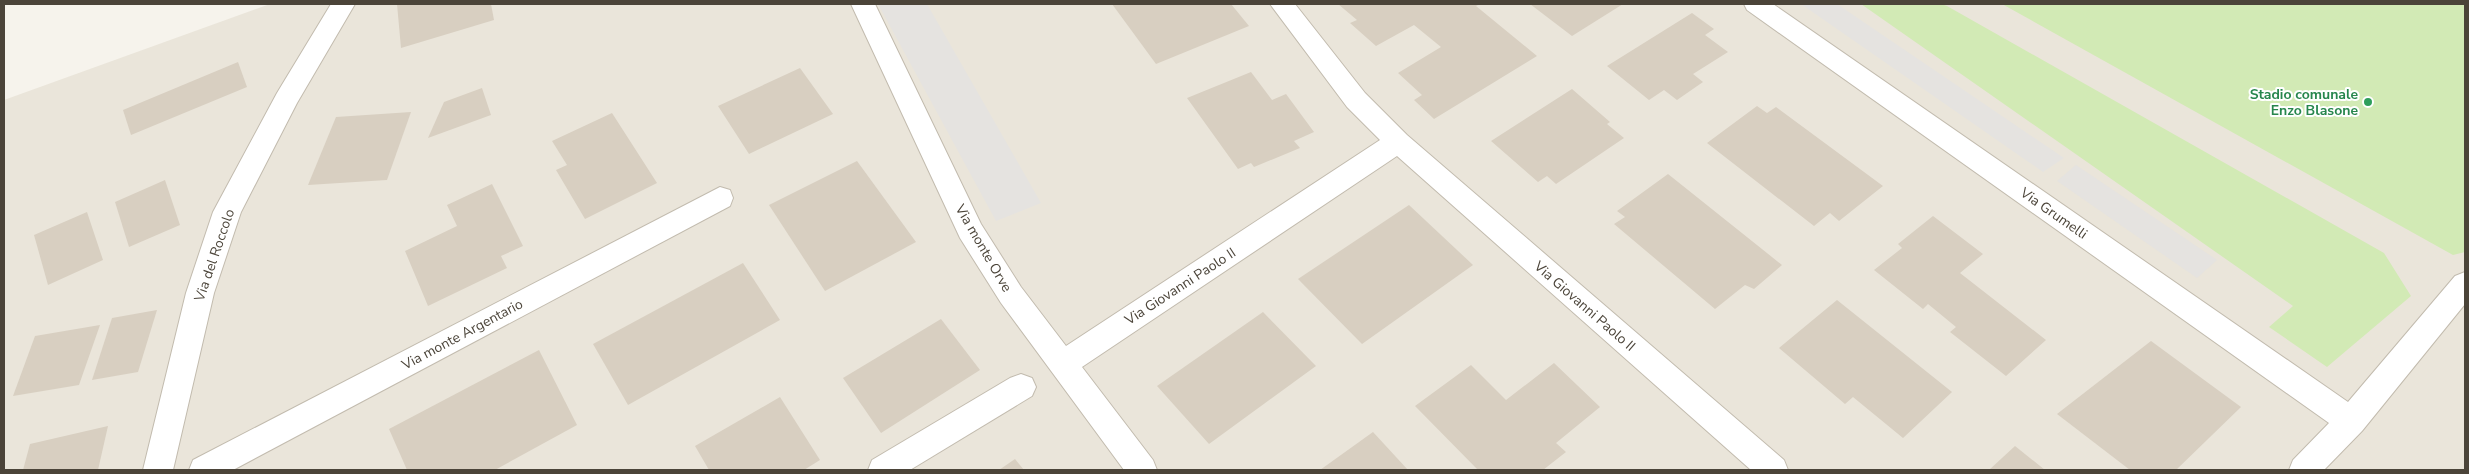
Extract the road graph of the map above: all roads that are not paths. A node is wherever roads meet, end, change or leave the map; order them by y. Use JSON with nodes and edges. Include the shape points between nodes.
{"nodes":[{"id":1,"x":343,"y":4,"type":"edge"},
{"id":2,"x":863,"y":4,"type":"edge"},
{"id":3,"x":1282,"y":4,"type":"edge"},
{"id":4,"x":1756,"y":4,"type":"edge"},
{"id":5,"x":1398,"y":142,"type":"junction"},
{"id":6,"x":720,"y":198,"type":"dead end"},
{"id":7,"x":2465,"y":284,"type":"edge"},
{"id":8,"x":1062,"y":364,"type":"junction"},
{"id":9,"x":1021,"y":387,"type":"dead end"},
{"id":10,"x":2351,"y":422,"type":"junction"},
{"id":11,"x":158,"y":470,"type":"edge"},
{"id":12,"x":204,"y":470,"type":"edge"},
{"id":13,"x":882,"y":470,"type":"edge"},
{"id":14,"x":1142,"y":470,"type":"edge"},
{"id":15,"x":1773,"y":470,"type":"edge"},
{"id":16,"x":2304,"y":470,"type":"edge"}],
"edges":[{"from":1,"to":11,"type":"street","name":"Via del Roccolo","via":[[286,100],[227,212],[200,293]]},
{"from":2,"to":8,"type":"street","name":"Via monte Orve","via":[[970,230],[1011,296]]},
{"from":3,"to":5,"type":"street","name":"Via Giovanni Paolo II","via":[[1356,100]]},
{"from":4,"to":10,"type":"street","name":"Via Grumelli"},
{"from":5,"to":8,"type":"street","name":"Via Giovanni Paolo II"},
{"from":5,"to":15,"type":"street","name":"Via Giovanni Paolo II"},
{"from":6,"to":12,"type":"street","name":"Via monte Argentario"},
{"from":7,"to":10,"type":"street"},
{"from":8,"to":14,"type":"street","name":"Via monte Orve"},
{"from":9,"to":13,"type":"street"},
{"from":10,"to":16,"type":"street"}]}
